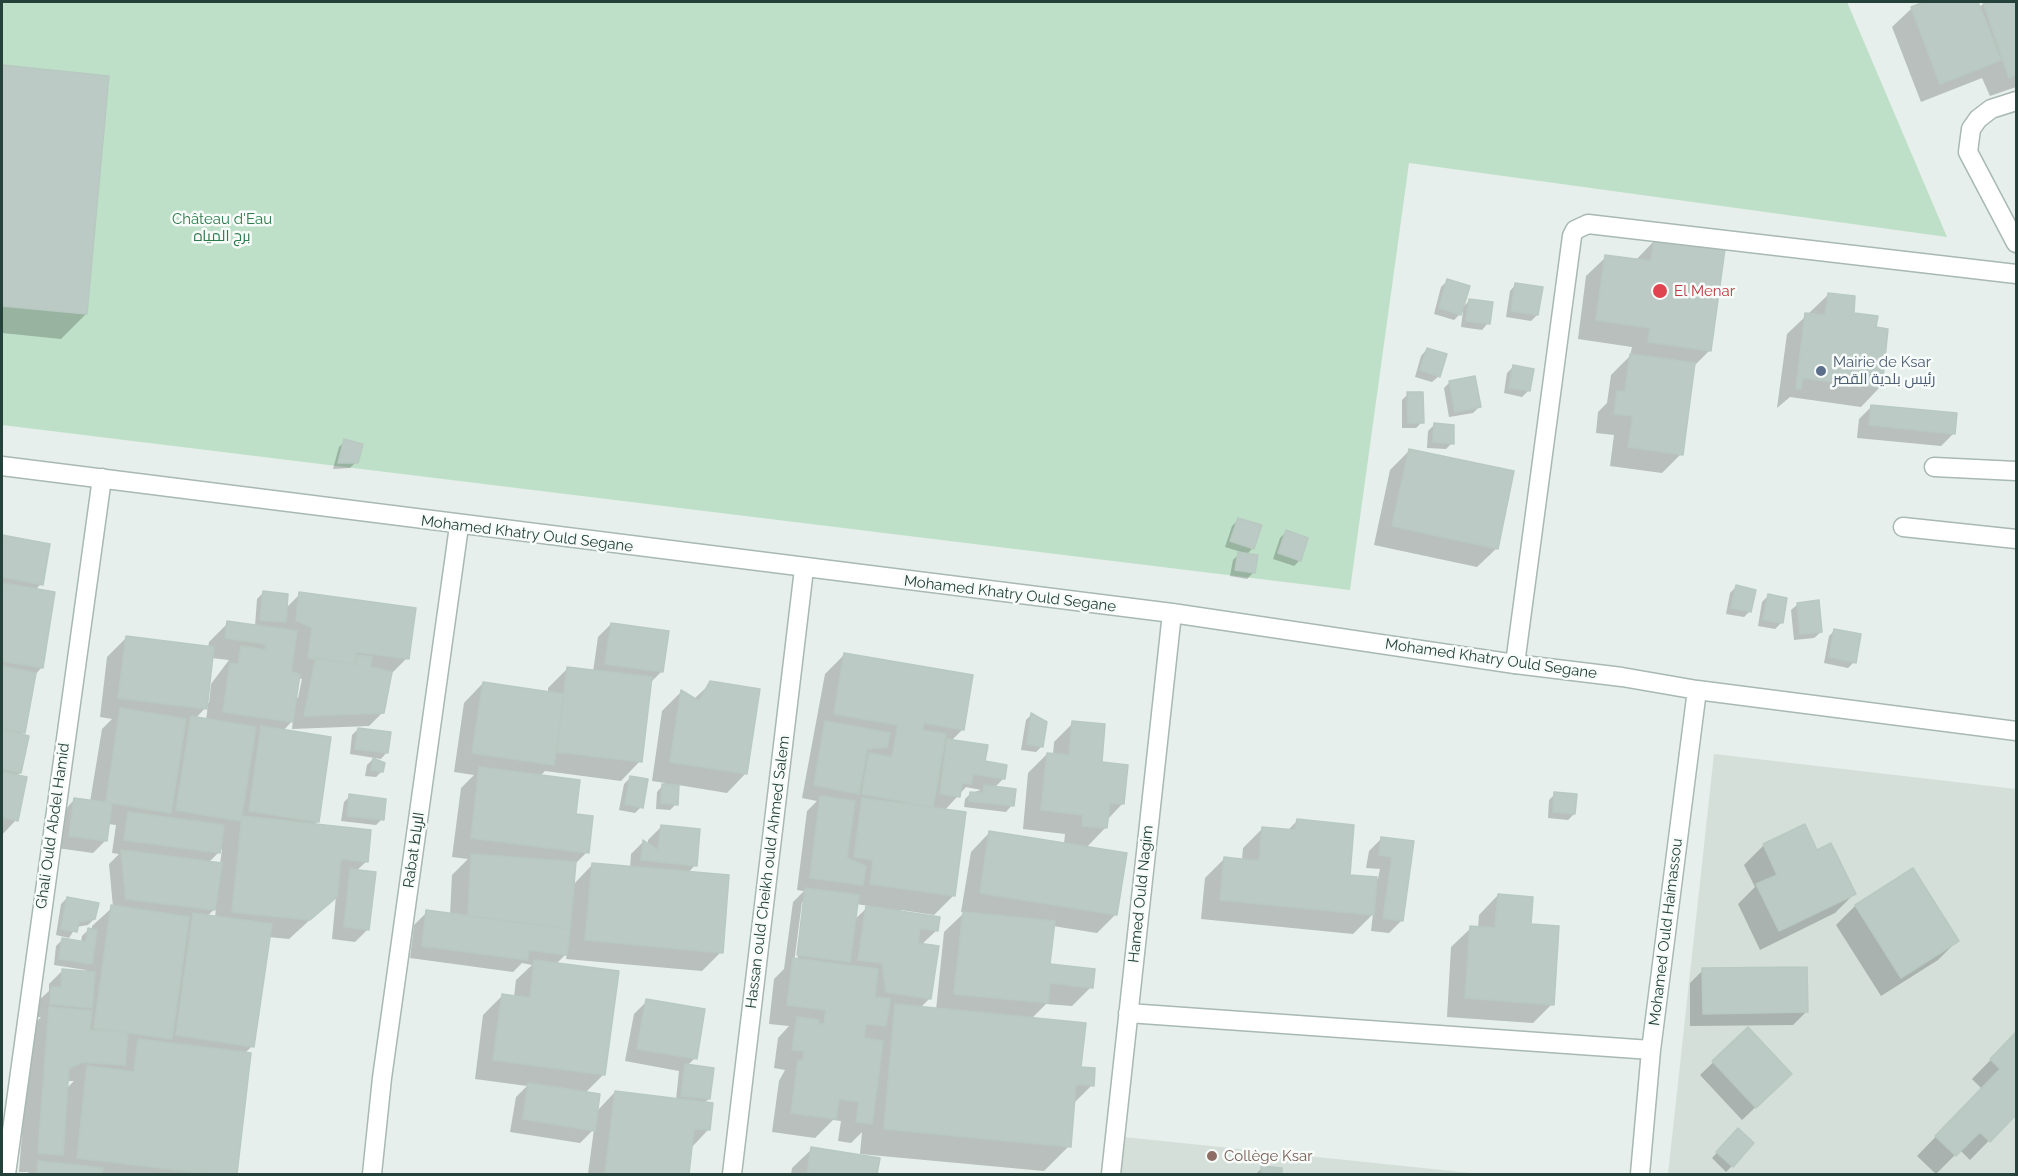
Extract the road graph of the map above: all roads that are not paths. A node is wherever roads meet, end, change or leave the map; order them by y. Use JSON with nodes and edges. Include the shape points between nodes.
{"nodes":[{"id":1,"x":2016,"y":101,"type":"edge"},
{"id":2,"x":2016,"y":243,"type":"edge"},
{"id":3,"x":2016,"y":274,"type":"edge"},
{"id":4,"x":2,"y":466,"type":"edge"},
{"id":5,"x":1934,"y":467,"type":"dead end"},
{"id":6,"x":2016,"y":471,"type":"edge"},
{"id":7,"x":102,"y":478,"type":"junction"},
{"id":8,"x":459,"y":526,"type":"junction"},
{"id":9,"x":1903,"y":527,"type":"dead end"},
{"id":10,"x":2016,"y":539,"type":"edge"},
{"id":11,"x":804,"y":569,"type":"junction"},
{"id":12,"x":1172,"y":613,"type":"junction"},
{"id":13,"x":1515,"y":664,"type":"junction"},
{"id":14,"x":1697,"y":690,"type":"junction"},
{"id":15,"x":2016,"y":731,"type":"edge"},
{"id":16,"x":1128,"y":1013,"type":"junction"},
{"id":17,"x":1651,"y":1050,"type":"junction"},
{"id":18,"x":6,"y":1174,"type":"edge"},
{"id":19,"x":372,"y":1174,"type":"edge"},
{"id":20,"x":732,"y":1174,"type":"edge"},
{"id":21,"x":1111,"y":1174,"type":"edge"},
{"id":22,"x":1640,"y":1174,"type":"edge"}],
"edges":[{"from":1,"to":2,"type":"street","via":[[1991,109],[1978,119],[1971,129],[1968,152]]},
{"from":3,"to":13,"type":"street","via":[[1588,224],[1575,230]]},
{"from":4,"to":7,"type":"street","name":"Mohamed Khatry Ould Segane"},
{"from":5,"to":6,"type":"street"},
{"from":7,"to":8,"type":"street","name":"Mohamed Khatry Ould Segane"},
{"from":7,"to":18,"type":"street","name":"Ghali Ould Abdel Hamid"},
{"from":8,"to":11,"type":"street","name":"Mohamed Khatry Ould Segane"},
{"from":8,"to":19,"type":"street","name":"Rabat الرباط"},
{"from":9,"to":10,"type":"street"},
{"from":11,"to":12,"type":"street","name":"Mohamed Khatry Ould Segane"},
{"from":11,"to":20,"type":"street","name":"Hassan ould Cheikh ould Ahmed Salem"},
{"from":12,"to":13,"type":"street","name":"Mohamed Khatry Ould Segane"},
{"from":12,"to":16,"type":"street","name":"Hamed Ould Nagim"},
{"from":13,"to":14,"type":"street","name":"Mohamed Khatry Ould Segane"},
{"from":14,"to":15,"type":"street","name":"Mohamed Khatry Ould Segane"},
{"from":14,"to":17,"type":"street","name":"Mohamed Ould Haimassou"},
{"from":16,"to":17,"type":"street"},
{"from":16,"to":21,"type":"street","name":"Hamed Ould Nagim"},
{"from":17,"to":22,"type":"street","name":"Mohamed Ould Haimassou"}]}
